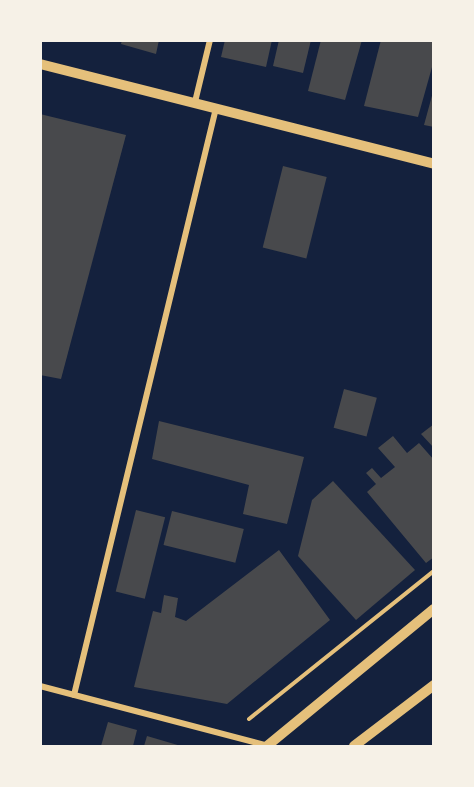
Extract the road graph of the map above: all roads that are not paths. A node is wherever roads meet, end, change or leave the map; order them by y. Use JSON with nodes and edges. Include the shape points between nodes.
{"nodes":[{"id":1,"x":210,"y":40,"type":"edge"},
{"id":2,"x":40,"y":64,"type":"edge"},
{"id":3,"x":195,"y":102,"type":"junction"},
{"id":4,"x":216,"y":108,"type":"junction"},
{"id":5,"x":434,"y":164,"type":"edge"},
{"id":6,"x":434,"y":609,"type":"edge"},
{"id":7,"x":434,"y":685,"type":"edge"},
{"id":8,"x":40,"y":686,"type":"edge"},
{"id":9,"x":74,"y":695,"type":"junction"},
{"id":10,"x":269,"y":746,"type":"edge"},
{"id":11,"x":354,"y":747,"type":"edge"}],
"edges":[{"from":1,"to":3,"type":"street"},
{"from":2,"to":3,"type":"street"},
{"from":3,"to":4,"type":"street"},
{"from":4,"to":5,"type":"street"},
{"from":4,"to":9,"type":"street"},
{"from":6,"to":10,"type":"street"},
{"from":7,"to":11,"type":"street"},
{"from":8,"to":9,"type":"street"},
{"from":9,"to":10,"type":"street"}]}
